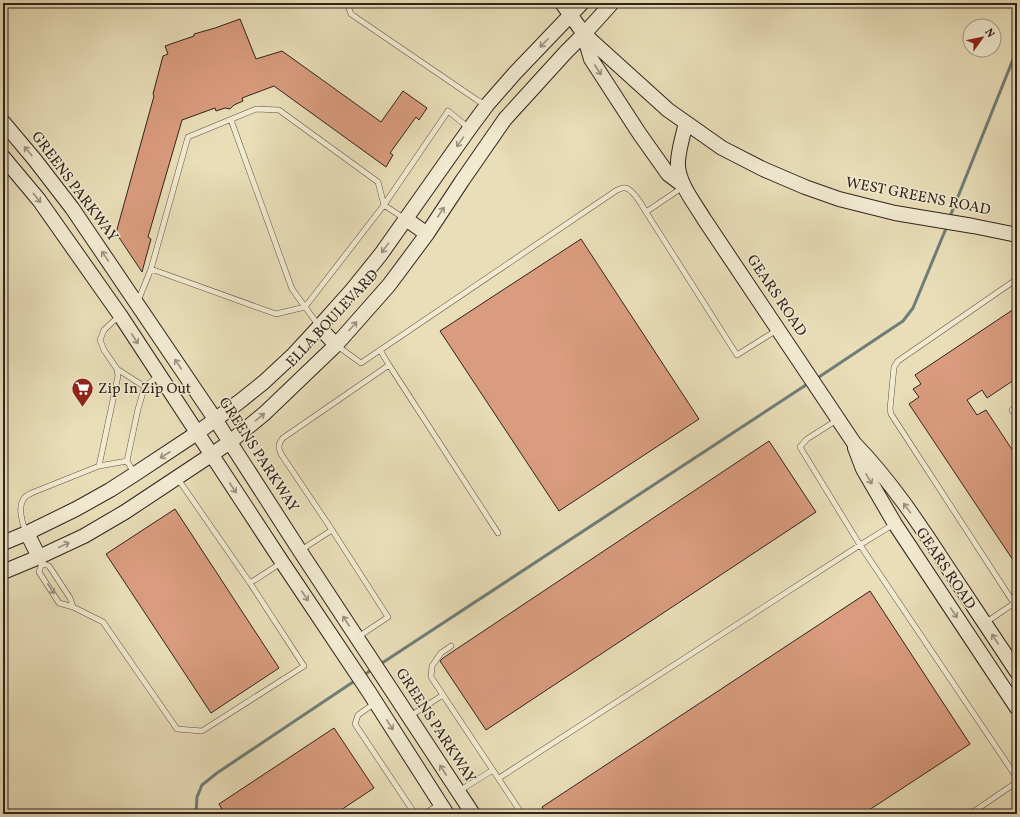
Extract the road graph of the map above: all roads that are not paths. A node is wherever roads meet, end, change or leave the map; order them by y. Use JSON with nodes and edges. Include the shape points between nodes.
{"nodes":[{"id":1,"x":347,"y":3,"type":"edge"},
{"id":2,"x":562,"y":3,"type":"edge"},
{"id":3,"x":582,"y":3,"type":"edge"},
{"id":4,"x":612,"y":3,"type":"edge"},
{"id":5,"x":571,"y":15,"type":"junction"},
{"id":6,"x":584,"y":34,"type":"junction"},
{"id":7,"x":487,"y":106,"type":"junction"},
{"id":8,"x":505,"y":118,"type":"junction"},
{"id":9,"x":231,"y":120,"type":"junction"},
{"id":10,"x":3,"y":122,"type":"edge"},
{"id":11,"x":686,"y":123,"type":"junction"},
{"id":12,"x":470,"y":128,"type":"junction"},
{"id":13,"x":3,"y":157,"type":"edge"},
{"id":14,"x":684,"y":186,"type":"junction"},
{"id":15,"x":384,"y":205,"type":"junction"},
{"id":16,"x":646,"y":212,"type":"junction"},
{"id":17,"x":406,"y":220,"type":"junction"},
{"id":18,"x":427,"y":234,"type":"junction"},
{"id":19,"x":1017,"y":235,"type":"edge"},
{"id":20,"x":151,"y":269,"type":"junction"},
{"id":21,"x":1017,"y":279,"type":"edge"},
{"id":22,"x":137,"y":303,"type":"junction"},
{"id":23,"x":305,"y":307,"type":"junction"},
{"id":24,"x":120,"y":315,"type":"junction"},
{"id":25,"x":319,"y":327,"type":"junction"},
{"id":26,"x":778,"y":329,"type":"junction"},
{"id":27,"x":336,"y":345,"type":"junction"},
{"id":28,"x":380,"y":350,"type":"junction"},
{"id":29,"x":389,"y":365,"type":"junction"},
{"id":30,"x":117,"y":369,"type":"junction"},
{"id":31,"x":159,"y":375,"type":"junction"},
{"id":32,"x":145,"y":387,"type":"junction"},
{"id":33,"x":1017,"y":407,"type":"edge"},
{"id":34,"x":1017,"y":418,"type":"edge"},
{"id":35,"x":215,"y":419,"type":"junction"},
{"id":36,"x":838,"y":420,"type":"junction"},
{"id":37,"x":197,"y":433,"type":"junction"},
{"id":38,"x":230,"y":442,"type":"junction"},
{"id":39,"x":854,"y":444,"type":"junction"},
{"id":40,"x":211,"y":455,"type":"junction"},
{"id":41,"x":127,"y":461,"type":"junction"},
{"id":42,"x":100,"y":466,"type":"junction"},
{"id":43,"x":135,"y":474,"type":"junction"},
{"id":44,"x":178,"y":478,"type":"junction"},
{"id":45,"x":895,"y":524,"type":"junction"},
{"id":46,"x":332,"y":530,"type":"junction"},
{"id":47,"x":27,"y":533,"type":"junction"},
{"id":48,"x":498,"y":533,"type":"dead end"},
{"id":49,"x":3,"y":543,"type":"edge"},
{"id":50,"x":860,"y":545,"type":"junction"},
{"id":51,"x":300,"y":551,"type":"junction"},
{"id":52,"x":40,"y":560,"type":"junction"},
{"id":53,"x":282,"y":562,"type":"junction"},
{"id":54,"x":3,"y":572,"type":"edge"},
{"id":55,"x":250,"y":583,"type":"junction"},
{"id":56,"x":1016,"y":604,"type":"edge"},
{"id":57,"x":73,"y":607,"type":"junction"},
{"id":58,"x":985,"y":623,"type":"junction"},
{"id":59,"x":968,"y":635,"type":"junction"},
{"id":60,"x":357,"y":638,"type":"junction"},
{"id":61,"x":450,"y":646,"type":"dead end"},
{"id":62,"x":1017,"y":672,"type":"edge"},
{"id":63,"x":443,"y":695,"type":"junction"},
{"id":64,"x":373,"y":697,"type":"junction"},
{"id":65,"x":1017,"y":708,"type":"edge"},
{"id":66,"x":409,"y":717,"type":"junction"},
{"id":67,"x":493,"y":770,"type":"junction"},
{"id":68,"x":499,"y":778,"type":"junction"},
{"id":69,"x":1017,"y":778,"type":"edge"},
{"id":70,"x":1017,"y":782,"type":"edge"},
{"id":71,"x":458,"y":792,"type":"junction"},
{"id":72,"x":444,"y":809,"type":"edge"},
{"id":73,"x":414,"y":814,"type":"edge"},
{"id":74,"x":424,"y":814,"type":"edge"},
{"id":75,"x":472,"y":814,"type":"edge"},
{"id":76,"x":522,"y":814,"type":"edge"},
{"id":77,"x":970,"y":814,"type":"edge"}],
"edges":[{"from":1,"to":7,"type":"lane","via":[[351,14]]},
{"from":2,"to":5,"type":"street","name":"GEARS ROAD"},
{"from":3,"to":5,"type":"street","name":"ELLA BOULEVARD"},
{"from":4,"to":6,"type":"street","name":"ELLA BOULEVARD"},
{"from":5,"to":6,"type":"street","name":"GEARS ROAD"},
{"from":5,"to":7,"type":"street","name":"ELLA BOULEVARD","one_way":true},
{"from":6,"to":8,"type":"street","name":"ELLA BOULEVARD"},
{"from":6,"to":11,"type":"street","name":"GEARS ROAD","via":[[668,110]]},
{"from":6,"to":14,"type":"street","name":"GEARS ROAD","one_way":true,"via":[[591,59],[639,133],[668,174]]},
{"from":7,"to":8,"type":"street"},
{"from":7,"to":12,"type":"street","name":"ELLA BOULEVARD"},
{"from":18,"to":8,"type":"street","name":"ELLA BOULEVARD","one_way":true},
{"from":9,"to":15,"type":"lane","via":[[256,110],[279,110],[378,182]]},
{"from":9,"to":20,"type":"lane","via":[[188,137]]},
{"from":9,"to":23,"type":"lane","via":[[292,290]]},
{"from":22,"to":10,"type":"street","name":"GREENS PARKWAY","one_way":true,"via":[[72,208]]},
{"from":11,"to":14,"type":"street","name":"GEARS ROAD","via":[[678,166]]},
{"from":11,"to":19,"type":"street","name":"WEST GREENS ROAD","via":[[722,148],[763,169],[838,199],[895,213]]},
{"from":12,"to":15,"type":"lane","via":[[448,111]]},
{"from":12,"to":17,"type":"street","name":"ELLA BOULEVARD","one_way":true},
{"from":13,"to":24,"type":"street","one_way":true,"via":[[39,200]]},
{"from":14,"to":16,"type":"lane"},
{"from":14,"to":26,"type":"street","name":"GEARS ROAD"},
{"from":15,"to":17,"type":"lane"},
{"from":15,"to":23,"type":"lane"},
{"from":16,"to":26,"type":"lane","via":[[737,355]]},
{"from":16,"to":28,"type":"lane","via":[[628,188],[617,190]]},
{"from":17,"to":18,"type":"street"},
{"from":17,"to":25,"type":"street","name":"ELLA BOULEVARD","one_way":true,"via":[[352,290]]},
{"from":27,"to":18,"type":"street","name":"ELLA BOULEVARD","one_way":true,"via":[[389,285]]},
{"from":20,"to":22,"type":"lane"},
{"from":20,"to":23,"type":"lane","via":[[276,314]]},
{"from":21,"to":56,"type":"lane","via":[[898,361],[894,367],[890,410]]},
{"from":22,"to":24,"type":"street"},
{"from":35,"to":22,"type":"street","name":"GREENS PARKWAY","one_way":true},
{"from":23,"to":25,"type":"lane"},
{"from":24,"to":30,"type":"lane","via":[[104,330],[100,340]]},
{"from":24,"to":31,"type":"street","one_way":true},
{"from":25,"to":27,"type":"street"},
{"from":25,"to":35,"type":"street","name":"ELLA BOULEVARD","via":[[264,382]]},
{"from":26,"to":36,"type":"street","name":"GEARS ROAD"},
{"from":27,"to":28,"type":"lane","via":[[361,363]]},
{"from":38,"to":27,"type":"street","name":"ELLA BOULEVARD","one_way":true,"via":[[265,413]]},
{"from":28,"to":29,"type":"lane"},
{"from":29,"to":46,"type":"lane","via":[[282,438],[279,443],[281,454]]},
{"from":29,"to":48,"type":"lane"},
{"from":30,"to":32,"type":"lane"},
{"from":30,"to":42,"type":"lane","via":[[118,376]]},
{"from":31,"to":32,"type":"lane"},
{"from":31,"to":37,"type":"street"},
{"from":32,"to":41,"type":"lane"},
{"from":33,"to":34,"type":"lane","via":[[1012,410]]},
{"from":35,"to":37,"type":"street","name":"ELLA BOULEVARD"},
{"from":35,"to":38,"type":"street","name":"GREENS PARKWAY"},
{"from":36,"to":39,"type":"street","name":"GEARS ROAD"},
{"from":36,"to":50,"type":"lane","via":[[807,439],[800,447]]},
{"from":37,"to":40,"type":"street"},
{"from":37,"to":43,"type":"street","name":"ELLA BOULEVARD","one_way":true},
{"from":38,"to":40,"type":"street","name":"ELLA BOULEVARD"},
{"from":38,"to":51,"type":"street","name":"GREENS PARKWAY"},
{"from":39,"to":45,"type":"street","name":"GEARS ROAD","one_way":true,"via":[[863,469]]},
{"from":58,"to":39,"type":"street","name":"GEARS ROAD","one_way":true,"via":[[893,489]]},
{"from":40,"to":44,"type":"street","name":"ELLA BOULEVARD"},
{"from":40,"to":53,"type":"street","one_way":true},
{"from":41,"to":42,"type":"lane"},
{"from":41,"to":43,"type":"lane"},
{"from":42,"to":47,"type":"lane","via":[[26,497],[22,502],[21,512]]},
{"from":43,"to":47,"type":"street","name":"ELLA BOULEVARD","via":[[76,510]]},
{"from":52,"to":44,"type":"street","name":"ELLA BOULEVARD","one_way":true,"via":[[125,512]]},
{"from":44,"to":55,"type":"lane"},
{"from":45,"to":50,"type":"lane"},
{"from":45,"to":59,"type":"street","name":"GEARS ROAD","one_way":true},
{"from":46,"to":51,"type":"lane"},
{"from":46,"to":60,"type":"lane","via":[[388,617]]},
{"from":47,"to":49,"type":"street","name":"ELLA BOULEVARD"},
{"from":47,"to":52,"type":"street"},
{"from":50,"to":68,"type":"lane"},
{"from":50,"to":69,"type":"lane"},
{"from":51,"to":53,"type":"street"},
{"from":60,"to":51,"type":"street","name":"GREENS PARKWAY","one_way":true},
{"from":52,"to":54,"type":"street","name":"ELLA BOULEVARD"},
{"from":52,"to":57,"type":"lane","via":[[49,566]]},
{"from":52,"to":57,"type":"lane","one_way":true,"via":[[39,572],[59,603]]},
{"from":53,"to":55,"type":"lane"},
{"from":53,"to":64,"type":"street","one_way":true},
{"from":55,"to":57,"type":"lane","via":[[304,666],[202,731],[177,729],[103,622]]},
{"from":56,"to":58,"type":"lane"},
{"from":58,"to":59,"type":"street"},
{"from":62,"to":58,"type":"street","name":"GEARS ROAD","one_way":true},
{"from":59,"to":65,"type":"street","name":"GEARS ROAD"},
{"from":60,"to":66,"type":"street","name":"GREENS PARKWAY"},
{"from":61,"to":63,"type":"lane","via":[[440,653],[432,666],[432,677]]},
{"from":63,"to":66,"type":"lane"},
{"from":63,"to":67,"type":"lane"},
{"from":64,"to":72,"type":"street","one_way":true},
{"from":64,"to":73,"type":"lane","via":[[358,715],[355,724]]},
{"from":71,"to":66,"type":"street","name":"GREENS PARKWAY","one_way":true},
{"from":67,"to":68,"type":"lane"},
{"from":67,"to":71,"type":"lane"},
{"from":68,"to":76,"type":"lane"},
{"from":70,"to":77,"type":"lane"},
{"from":71,"to":72,"type":"street"},
{"from":71,"to":75,"type":"street","name":"GREENS PARKWAY"},
{"from":72,"to":74,"type":"lane"}]}
